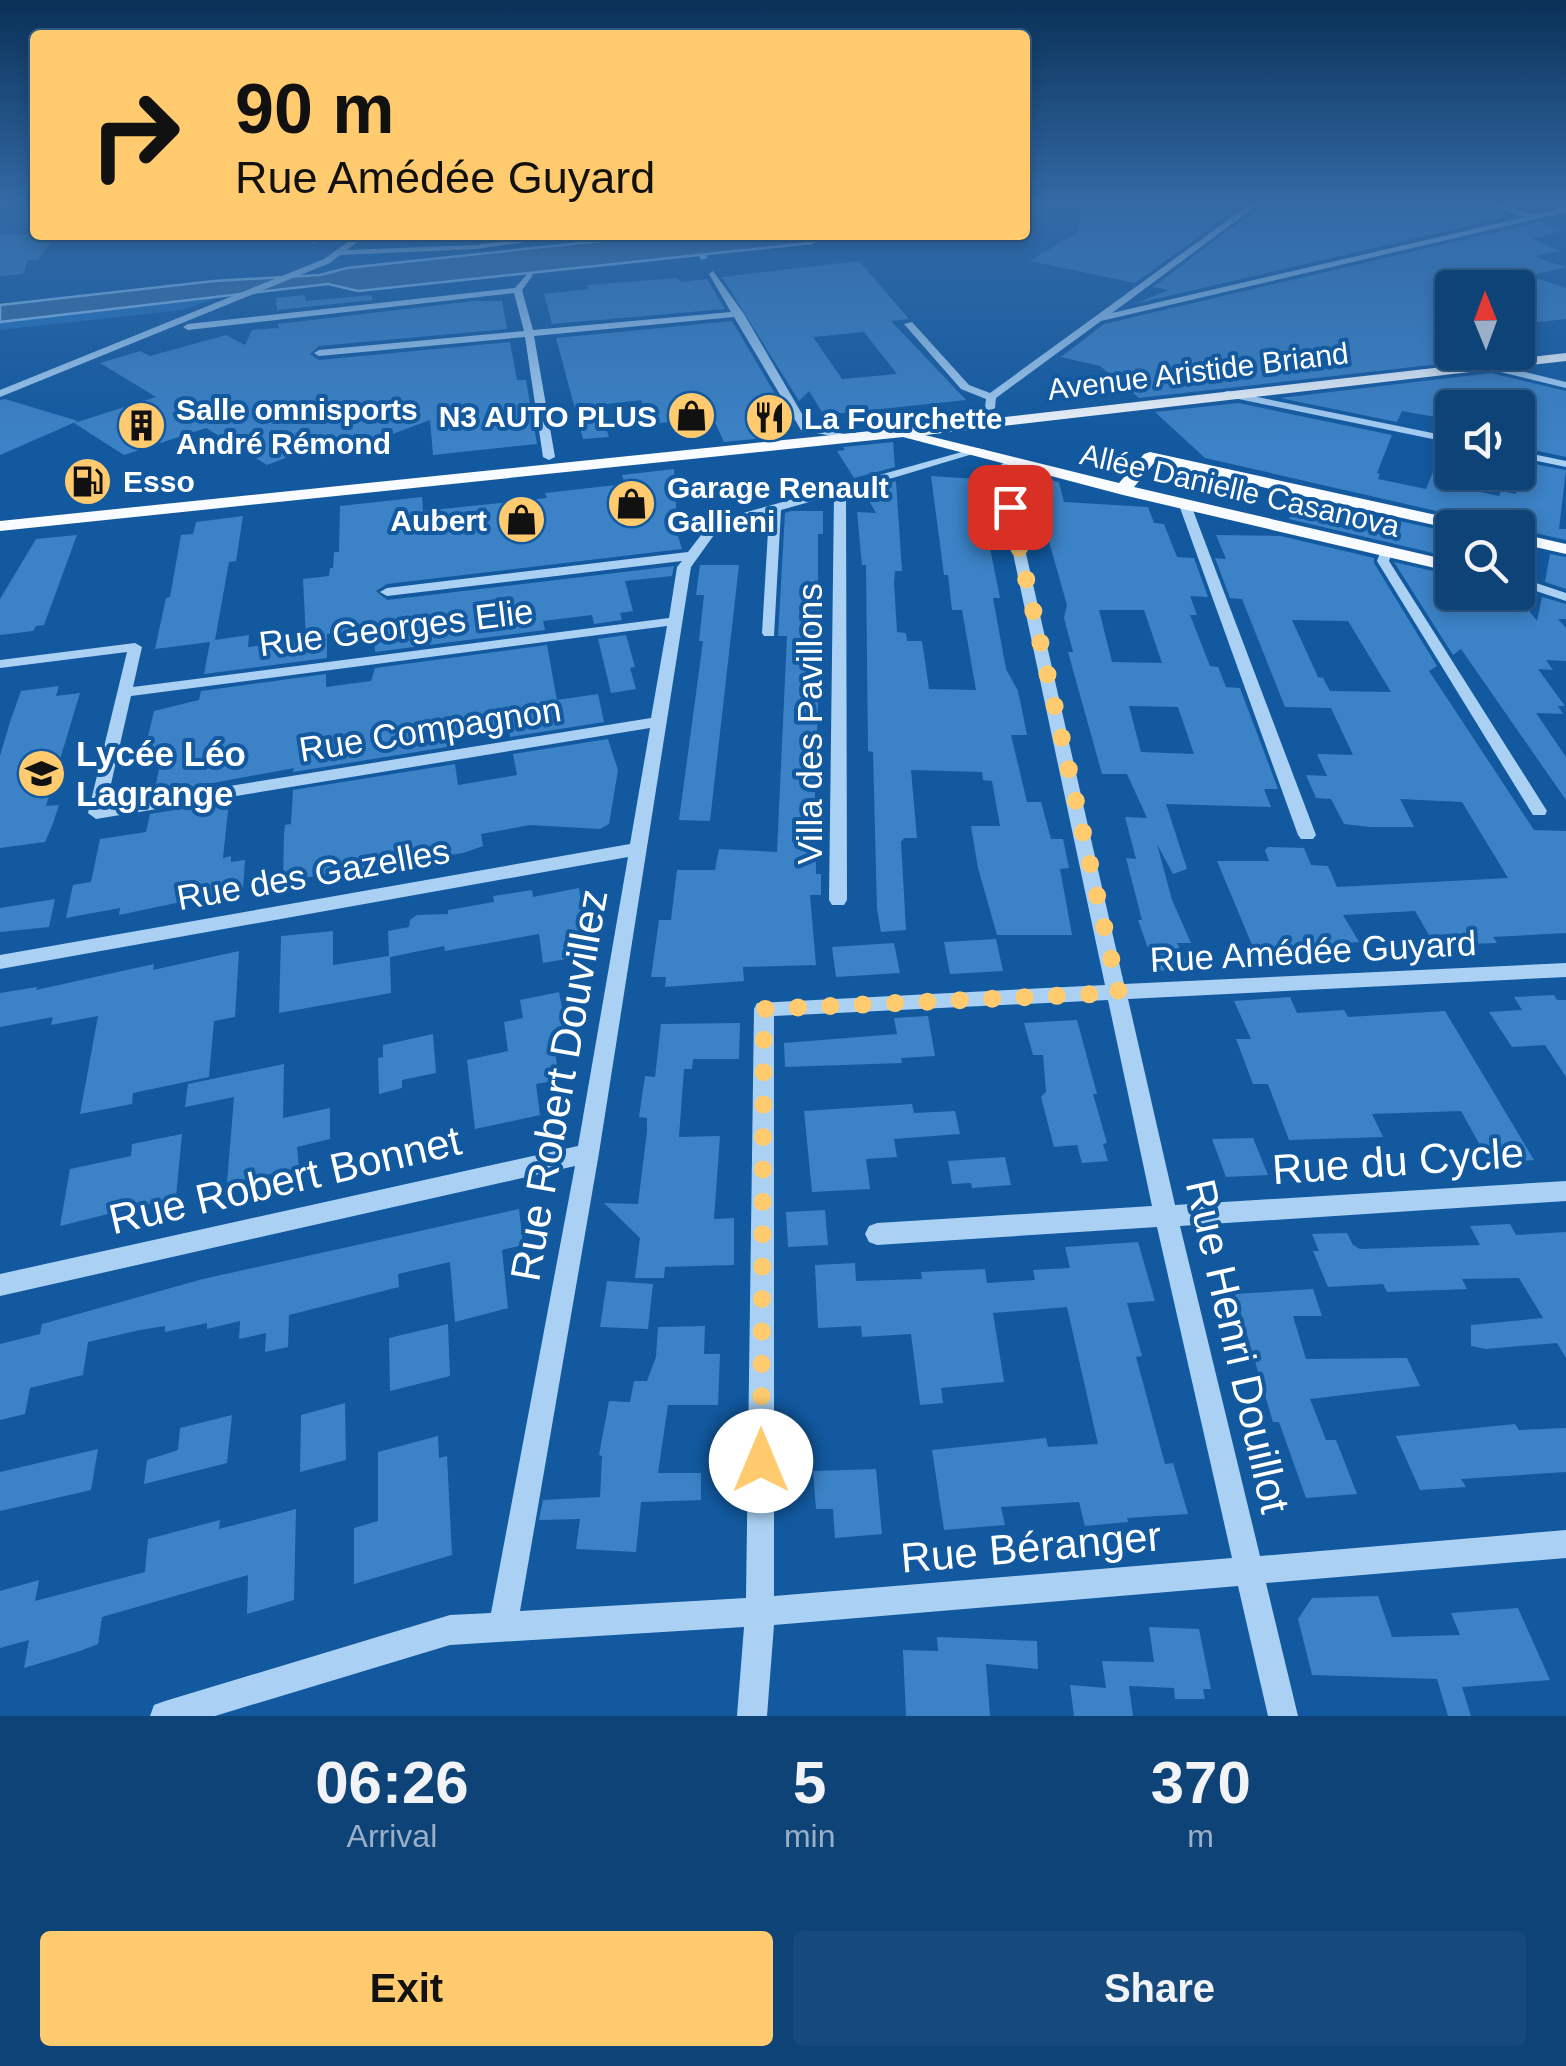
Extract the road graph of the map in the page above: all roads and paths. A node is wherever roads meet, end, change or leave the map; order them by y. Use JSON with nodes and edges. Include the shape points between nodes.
{"nodes":[{"id":1,"x":277,"y":284,"type":"edge"},
{"id":2,"x":523,"y":284,"type":"edge"},
{"id":3,"x":720,"y":284,"type":"edge"},
{"id":4,"x":1145,"y":284,"type":"edge"},
{"id":5,"x":1247,"y":284,"type":"edge"},
{"id":6,"x":518,"y":290,"type":"junction"},
{"id":7,"x":228,"y":306,"type":"junction"},
{"id":8,"x":739,"y":314,"type":"junction"},
{"id":9,"x":1097,"y":319,"type":"junction"},
{"id":10,"x":243,"y":320,"type":"junction"},
{"id":11,"x":909,"y":324,"type":"dead end"},
{"id":12,"x":162,"y":330,"type":"junction"},
{"id":13,"x":529,"y":333,"type":"junction"},
{"id":14,"x":1566,"y":349,"type":"edge"},
{"id":15,"x":319,"y":353,"type":"dead end"},
{"id":16,"x":1566,"y":358,"type":"edge"},
{"id":17,"x":1535,"y":361,"type":"edge"},
{"id":18,"x":1451,"y":370,"type":"edge"},
{"id":19,"x":1504,"y":370,"type":"edge"},
{"id":20,"x":1566,"y":385,"type":"edge"},
{"id":21,"x":1265,"y":390,"type":"junction"},
{"id":22,"x":0,"y":394,"type":"edge"},
{"id":23,"x":1227,"y":394,"type":"junction"},
{"id":24,"x":1279,"y":405,"type":"junction"},
{"id":25,"x":989,"y":410,"type":"junction"},
{"id":26,"x":908,"y":425,"type":"junction"},
{"id":27,"x":805,"y":428,"type":"junction"},
{"id":28,"x":1435,"y":437,"type":"edge"},
{"id":29,"x":850,"y":438,"type":"junction"},
{"id":30,"x":974,"y":452,"type":"junction"},
{"id":31,"x":548,"y":457,"type":"junction"},
{"id":32,"x":1535,"y":458,"type":"edge"},
{"id":33,"x":1008,"y":463,"type":"junction"},
{"id":34,"x":1144,"y":464,"type":"junction"},
{"id":35,"x":1566,"y":464,"type":"edge"},
{"id":36,"x":840,"y":489,"type":"junction"},
{"id":37,"x":1122,"y":490,"type":"junction"},
{"id":38,"x":1185,"y":506,"type":"junction"},
{"id":39,"x":775,"y":508,"type":"junction"},
{"id":40,"x":0,"y":512,"type":"edge"},
{"id":41,"x":1435,"y":520,"type":"edge"},
{"id":42,"x":0,"y":526,"type":"edge"},
{"id":43,"x":1535,"y":542,"type":"edge"},
{"id":44,"x":1566,"y":549,"type":"edge"},
{"id":45,"x":1386,"y":553,"type":"junction"},
{"id":46,"x":689,"y":556,"type":"junction"},
{"id":47,"x":1435,"y":563,"type":"edge"},
{"id":48,"x":1535,"y":586,"type":"edge"},
{"id":49,"x":387,"y":592,"type":"dead end"},
{"id":50,"x":1566,"y":597,"type":"edge"},
{"id":51,"x":676,"y":621,"type":"junction"},
{"id":52,"x":769,"y":633,"type":"dead end"},
{"id":53,"x":0,"y":664,"type":"edge"},
{"id":54,"x":123,"y":693,"type":"junction"},
{"id":55,"x":659,"y":722,"type":"junction"},
{"id":56,"x":1539,"y":811,"type":"dead end"},
{"id":57,"x":1307,"y":834,"type":"dead end"},
{"id":58,"x":637,"y":849,"type":"junction"},
{"id":59,"x":838,"y":900,"type":"dead end"},
{"id":60,"x":0,"y":962,"type":"edge"},
{"id":61,"x":1566,"y":970,"type":"edge"},
{"id":62,"x":1119,"y":993,"type":"junction"},
{"id":63,"x":588,"y":1153,"type":"junction"},
{"id":64,"x":1566,"y":1191,"type":"edge"},
{"id":65,"x":1166,"y":1216,"type":"junction"},
{"id":66,"x":877,"y":1234,"type":"dead end"},
{"id":67,"x":0,"y":1285,"type":"edge"},
{"id":68,"x":1566,"y":1544,"type":"edge"},
{"id":69,"x":1250,"y":1572,"type":"junction"},
{"id":70,"x":760,"y":1612,"type":"junction"},
{"id":71,"x":503,"y":1627,"type":"junction"},
{"id":72,"x":166,"y":1716,"type":"edge"},
{"id":73,"x":752,"y":1716,"type":"edge"},
{"id":74,"x":1283,"y":1716,"type":"edge"}],
"edges":[{"from":1,"to":7,"type":"street"},
{"from":2,"to":6,"type":"street"},
{"from":3,"to":8,"type":"street"},
{"from":4,"to":9,"type":"street"},
{"from":5,"to":9,"type":"street"},
{"from":6,"to":10,"type":"street"},
{"from":6,"to":13,"type":"street"},
{"from":7,"to":10,"type":"street"},
{"from":7,"to":12,"type":"street"},
{"from":8,"to":13,"type":"street"},
{"from":8,"to":27,"type":"street"},
{"from":9,"to":25,"type":"street"},
{"from":10,"to":12,"type":"street"},
{"from":11,"to":25,"type":"street"},
{"from":12,"to":22,"type":"street"},
{"from":13,"to":15,"type":"street"},
{"from":13,"to":31,"type":"street"},
{"from":14,"to":25,"type":"main road","name":"Avenue Aristide Briand"},
{"from":16,"to":17,"type":"main road","name":"Avenue Aristide Briand"},
{"from":18,"to":21,"type":"main road","name":"Avenue Aristide Briand"},
{"from":19,"to":20,"type":"street"},
{"from":21,"to":23,"type":"main road","name":"Avenue Aristide Briand"},
{"from":21,"to":24,"type":"street"},
{"from":23,"to":24,"type":"street"},
{"from":23,"to":25,"type":"main road","name":"Avenue Aristide Briand"},
{"from":24,"to":28,"type":"street"},
{"from":25,"to":26,"type":"main road","name":"Avenue Aristide Briand"},
{"from":26,"to":27,"type":"main road","name":"Avenue Aristide Briand"},
{"from":26,"to":29,"type":"main road","name":"Avenue Aristide Briand"},
{"from":26,"to":30,"type":"main road","name":"Allée Danielle Casanova"},
{"from":27,"to":29,"type":"street"},
{"from":27,"to":31,"type":"main road","name":"Avenue Aristide Briand"},
{"from":29,"to":42,"type":"main road","name":"Avenue Aristide Briand"},
{"from":30,"to":33,"type":"main road","name":"Allée Danielle Casanova"},
{"from":30,"to":34,"type":"main road","name":"Allée Danielle Casanova","via":[[1094,477]]},
{"from":30,"to":36,"type":"street"},
{"from":31,"to":40,"type":"main road","name":"Avenue Aristide Briand"},
{"from":32,"to":35,"type":"street"},
{"from":33,"to":37,"type":"main road","name":"Allée Danielle Casanova"},
{"from":33,"to":62,"type":"street","name":"Rue Henri Douillot","via":[[1001,470]]},
{"from":34,"to":37,"type":"main road"},
{"from":34,"to":41,"type":"main road"},
{"from":36,"to":39,"type":"street"},
{"from":36,"to":59,"type":"street","name":"Villa des Pavillons"},
{"from":37,"to":38,"type":"main road","name":"Allée Danielle Casanova"},
{"from":38,"to":45,"type":"main road","name":"Allée Danielle Casanova"},
{"from":38,"to":57,"type":"street"},
{"from":39,"to":46,"type":"street","via":[[715,524]]},
{"from":39,"to":52,"type":"street"},
{"from":43,"to":44,"type":"main road"},
{"from":45,"to":47,"type":"main road","name":"Allée Danielle Casanova"},
{"from":45,"to":56,"type":"street","via":[[1383,561]]},
{"from":46,"to":49,"type":"street"},
{"from":46,"to":51,"type":"street","name":"Rue Robert Douvillez"},
{"from":48,"to":50,"type":"street"},
{"from":51,"to":54,"type":"street","name":"Rue Georges Elie"},
{"from":51,"to":55,"type":"street","name":"Rue Robert Douvillez"},
{"from":53,"to":54,"type":"street","via":[[135,647]]},
{"from":54,"to":55,"type":"street","name":"Rue Compagnon","via":[[96,813]]},
{"from":55,"to":58,"type":"street","name":"Rue Robert Douvillez"},
{"from":58,"to":60,"type":"street","name":"Rue des Gazelles"},
{"from":58,"to":63,"type":"street","name":"Rue Robert Douvillez"},
{"from":61,"to":62,"type":"street","name":"Rue Amédée Guyard"},
{"from":62,"to":65,"type":"street","name":"Rue Henri Douillot"},
{"from":62,"to":70,"type":"street","name":"Rue Amédée Guyard","via":[[764,1009]]},
{"from":63,"to":67,"type":"street","name":"Rue Robert Bonnet"},
{"from":63,"to":71,"type":"street","name":"Rue Robert Douvillez"},
{"from":64,"to":65,"type":"street","name":"Rue du Cycle"},
{"from":65,"to":66,"type":"street","name":"Rue du Cycle"},
{"from":65,"to":69,"type":"street","name":"Rue Henri Douillot"},
{"from":68,"to":69,"type":"street","name":"Rue Béranger"},
{"from":69,"to":70,"type":"street","name":"Rue Béranger"},
{"from":69,"to":74,"type":"street","name":"Rue Henri Douillot"},
{"from":70,"to":71,"type":"street","name":"Rue Béranger"},
{"from":70,"to":73,"type":"street"},
{"from":71,"to":72,"type":"street","name":"Rue Béranger","via":[[450,1630]]}]}
